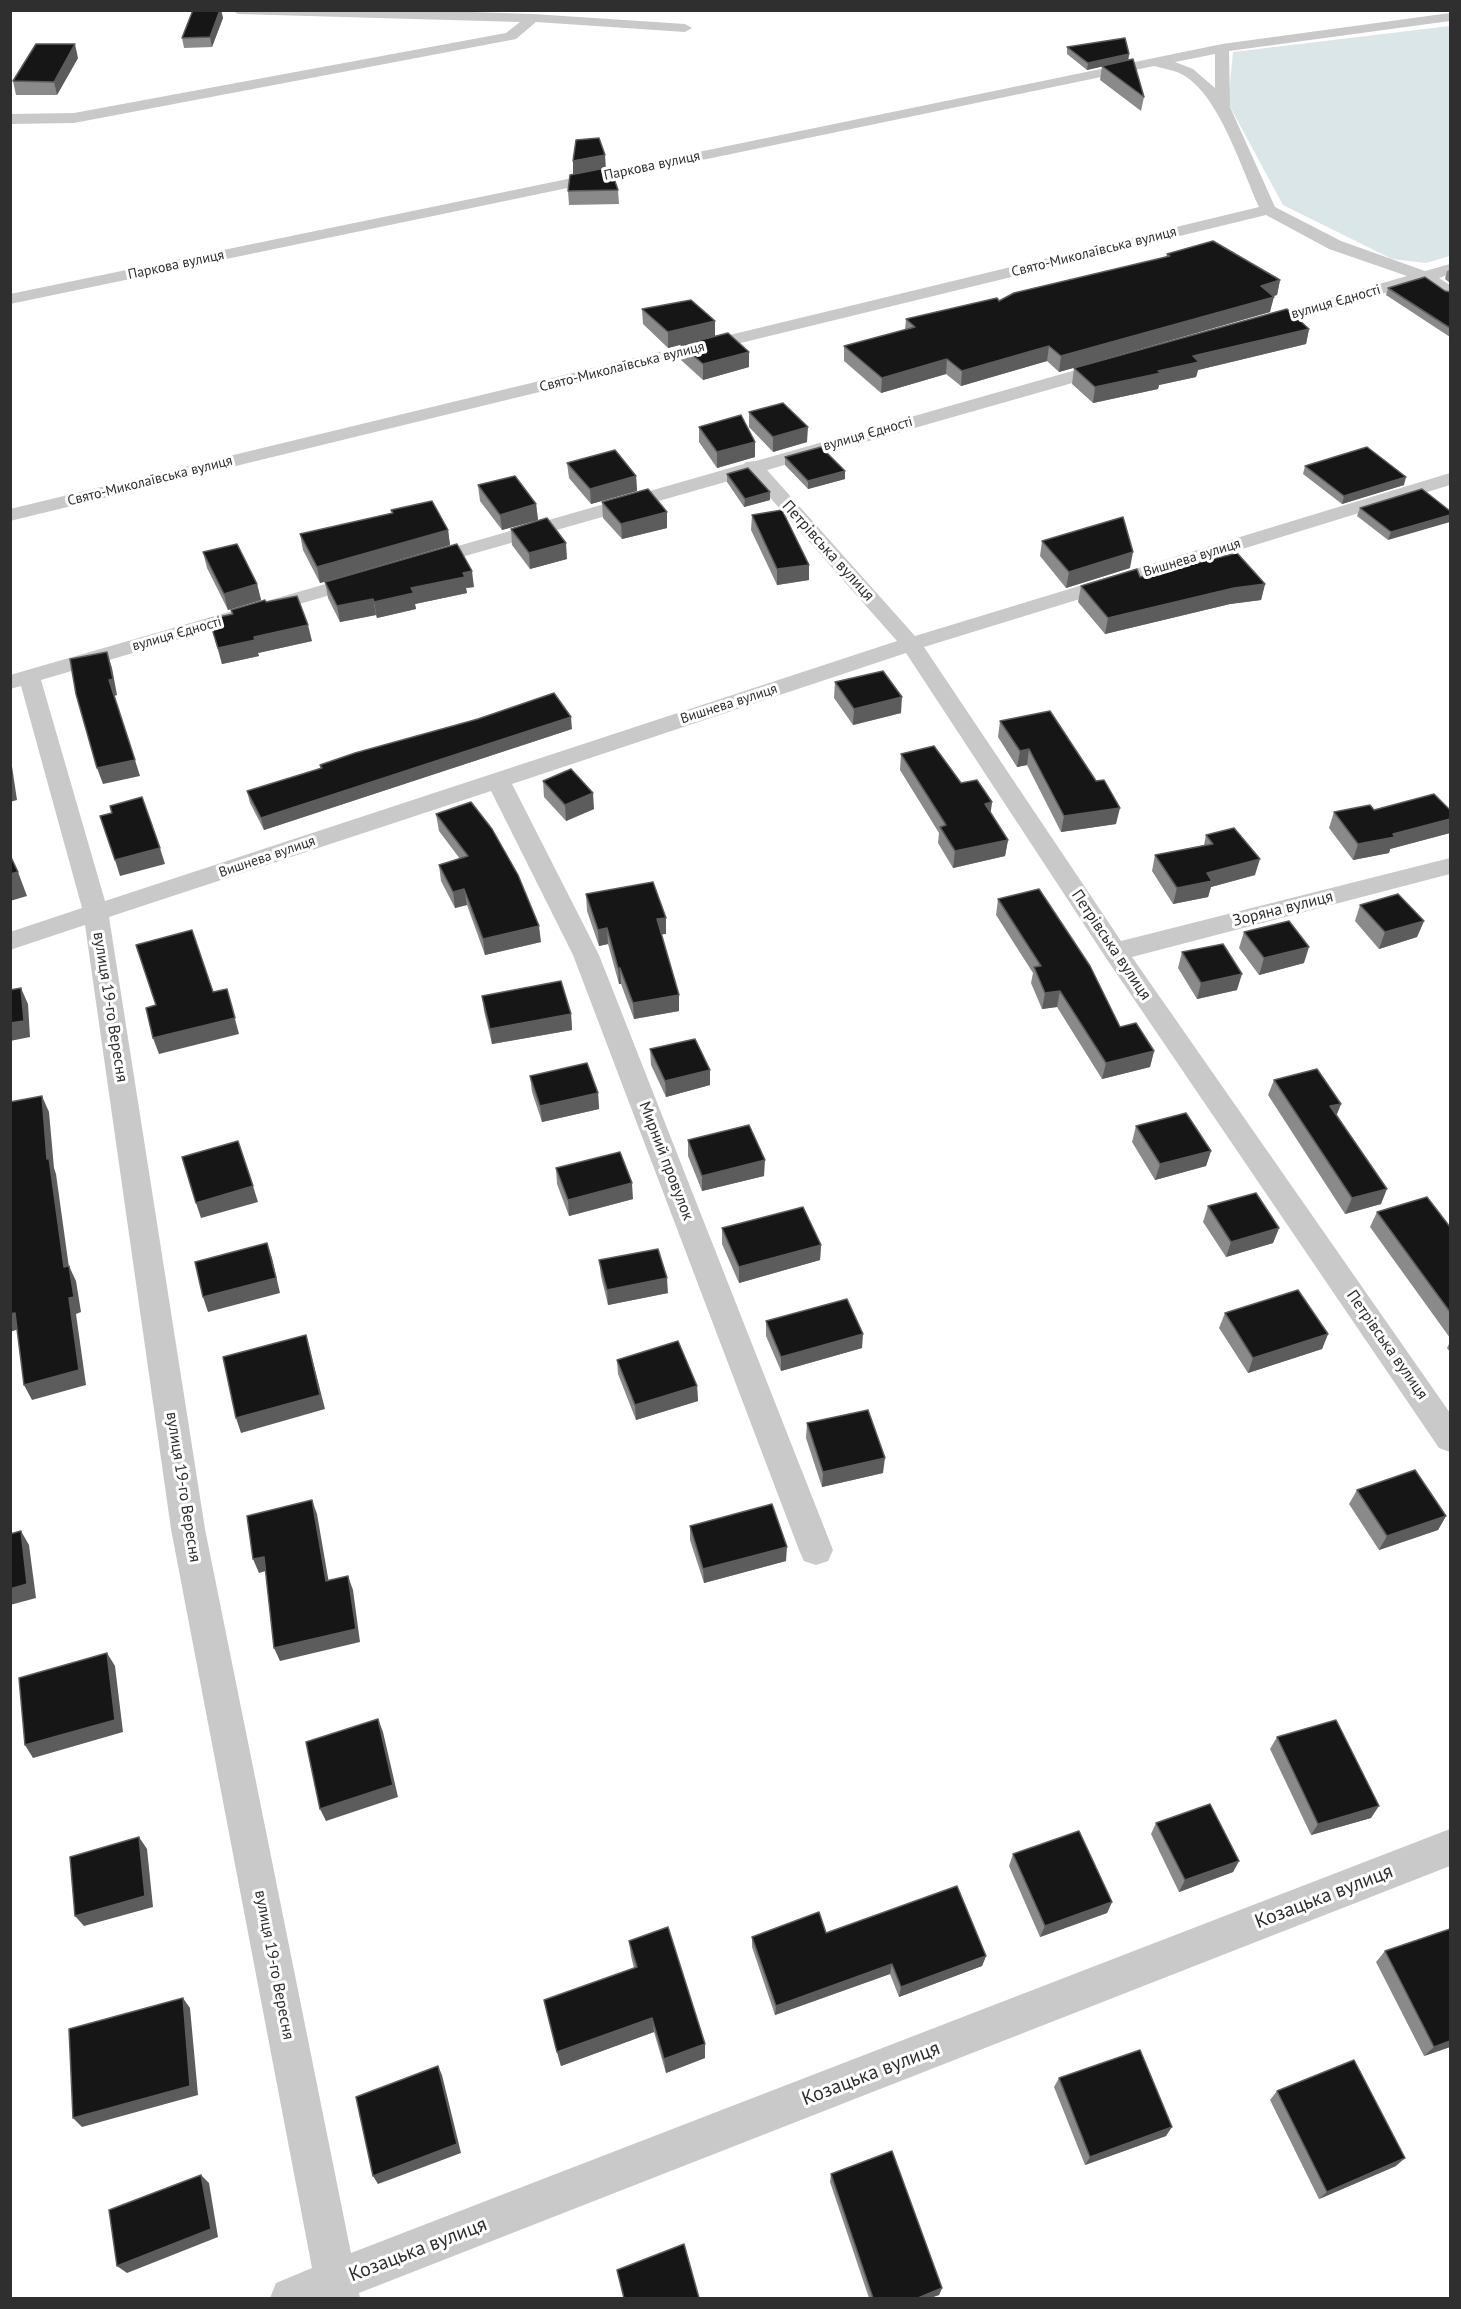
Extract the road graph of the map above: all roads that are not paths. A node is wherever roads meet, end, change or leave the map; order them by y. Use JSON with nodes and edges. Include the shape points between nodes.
{"nodes":[{"id":1,"x":238,"y":10,"type":"edge"},
{"id":2,"x":1450,"y":17,"type":"edge"},
{"id":3,"x":533,"y":18,"type":"junction"},
{"id":4,"x":685,"y":28,"type":"dead end"},
{"id":5,"x":1222,"y":48,"type":"junction"},
{"id":6,"x":1153,"y":62,"type":"junction"},
{"id":7,"x":1222,"y":106,"type":"junction"},
{"id":8,"x":10,"y":120,"type":"edge"},
{"id":9,"x":1268,"y":210,"type":"junction"},
{"id":10,"x":1450,"y":269,"type":"edge"},
{"id":11,"x":1427,"y":276,"type":"junction"},
{"id":12,"x":1450,"y":293,"type":"edge"},
{"id":13,"x":10,"y":299,"type":"edge"},
{"id":14,"x":1232,"y":331,"type":"edge"},
{"id":15,"x":1131,"y":360,"type":"edge"},
{"id":16,"x":753,"y":466,"type":"junction"},
{"id":17,"x":1450,"y":479,"type":"edge"},
{"id":18,"x":10,"y":515,"type":"edge"},
{"id":19,"x":408,"y":567,"type":"edge"},
{"id":20,"x":385,"y":573,"type":"edge"},
{"id":21,"x":911,"y":644,"type":"junction"},
{"id":22,"x":20,"y":679,"type":"edge"},
{"id":23,"x":498,"y":780,"type":"junction"},
{"id":24,"x":1450,"y":866,"type":"edge"},
{"id":25,"x":96,"y":914,"type":"junction"},
{"id":26,"x":10,"y":941,"type":"edge"},
{"id":27,"x":1115,"y":952,"type":"junction"},
{"id":28,"x":1450,"y":1438,"type":"edge"},
{"id":29,"x":816,"y":1550,"type":"dead end"},
{"id":30,"x":1450,"y":1848,"type":"edge"},
{"id":31,"x":337,"y":2290,"type":"edge"},
{"id":32,"x":291,"y":2298,"type":"edge"}],
"edges":[{"from":1,"to":3,"type":"street"},
{"from":2,"to":5,"type":"street","name":"Паркова вулиця"},
{"from":3,"to":4,"type":"street"},
{"from":3,"to":8,"type":"street","via":[[511,36],[74,118]]},
{"from":5,"to":6,"type":"street","name":"Паркова вулиця"},
{"from":5,"to":7,"type":"street"},
{"from":6,"to":7,"type":"street","via":[[1190,71]]},
{"from":6,"to":13,"type":"street","name":"Паркова вулиця"},
{"from":7,"to":9,"type":"street"},
{"from":9,"to":11,"type":"street","via":[[1335,245]]},
{"from":9,"to":18,"type":"street","name":"Свято-Миколаївська вулиця"},
{"from":10,"to":11,"type":"street","name":"вулиця Єдності"},
{"from":11,"to":12,"type":"street"},
{"from":11,"to":14,"type":"street","name":"вулиця Єдності"},
{"from":15,"to":16,"type":"street","name":"вулиця Єдності"},
{"from":16,"to":19,"type":"street","name":"вулиця Єдності"},
{"from":16,"to":21,"type":"street","name":"Петрівська вулиця"},
{"from":17,"to":21,"type":"street","name":"Вишнева вулиця"},
{"from":20,"to":22,"type":"street","name":"вулиця Єдності"},
{"from":21,"to":23,"type":"street","name":"Вишнева вулиця"},
{"from":21,"to":27,"type":"street","name":"Петрівська вулиця"},
{"from":22,"to":25,"type":"street","name":"вулиця 19-го Вересня"},
{"from":23,"to":25,"type":"street","name":"Вишнева вулиця"},
{"from":23,"to":29,"type":"street","name":"Мирний провулок","via":[[586,955]]},
{"from":24,"to":27,"type":"street","name":"Зоряна вулиця"},
{"from":25,"to":26,"type":"street","name":"Вишнева вулиця"},
{"from":25,"to":31,"type":"street","name":"вулиця 19-го Вересня","via":[[188,1529]]},
{"from":27,"to":28,"type":"street","name":"Петрівська вулиця"},
{"from":30,"to":31,"type":"street","name":"Козацька вулиця"},
{"from":31,"to":32,"type":"street","name":"Козацька вулиця"}]}
